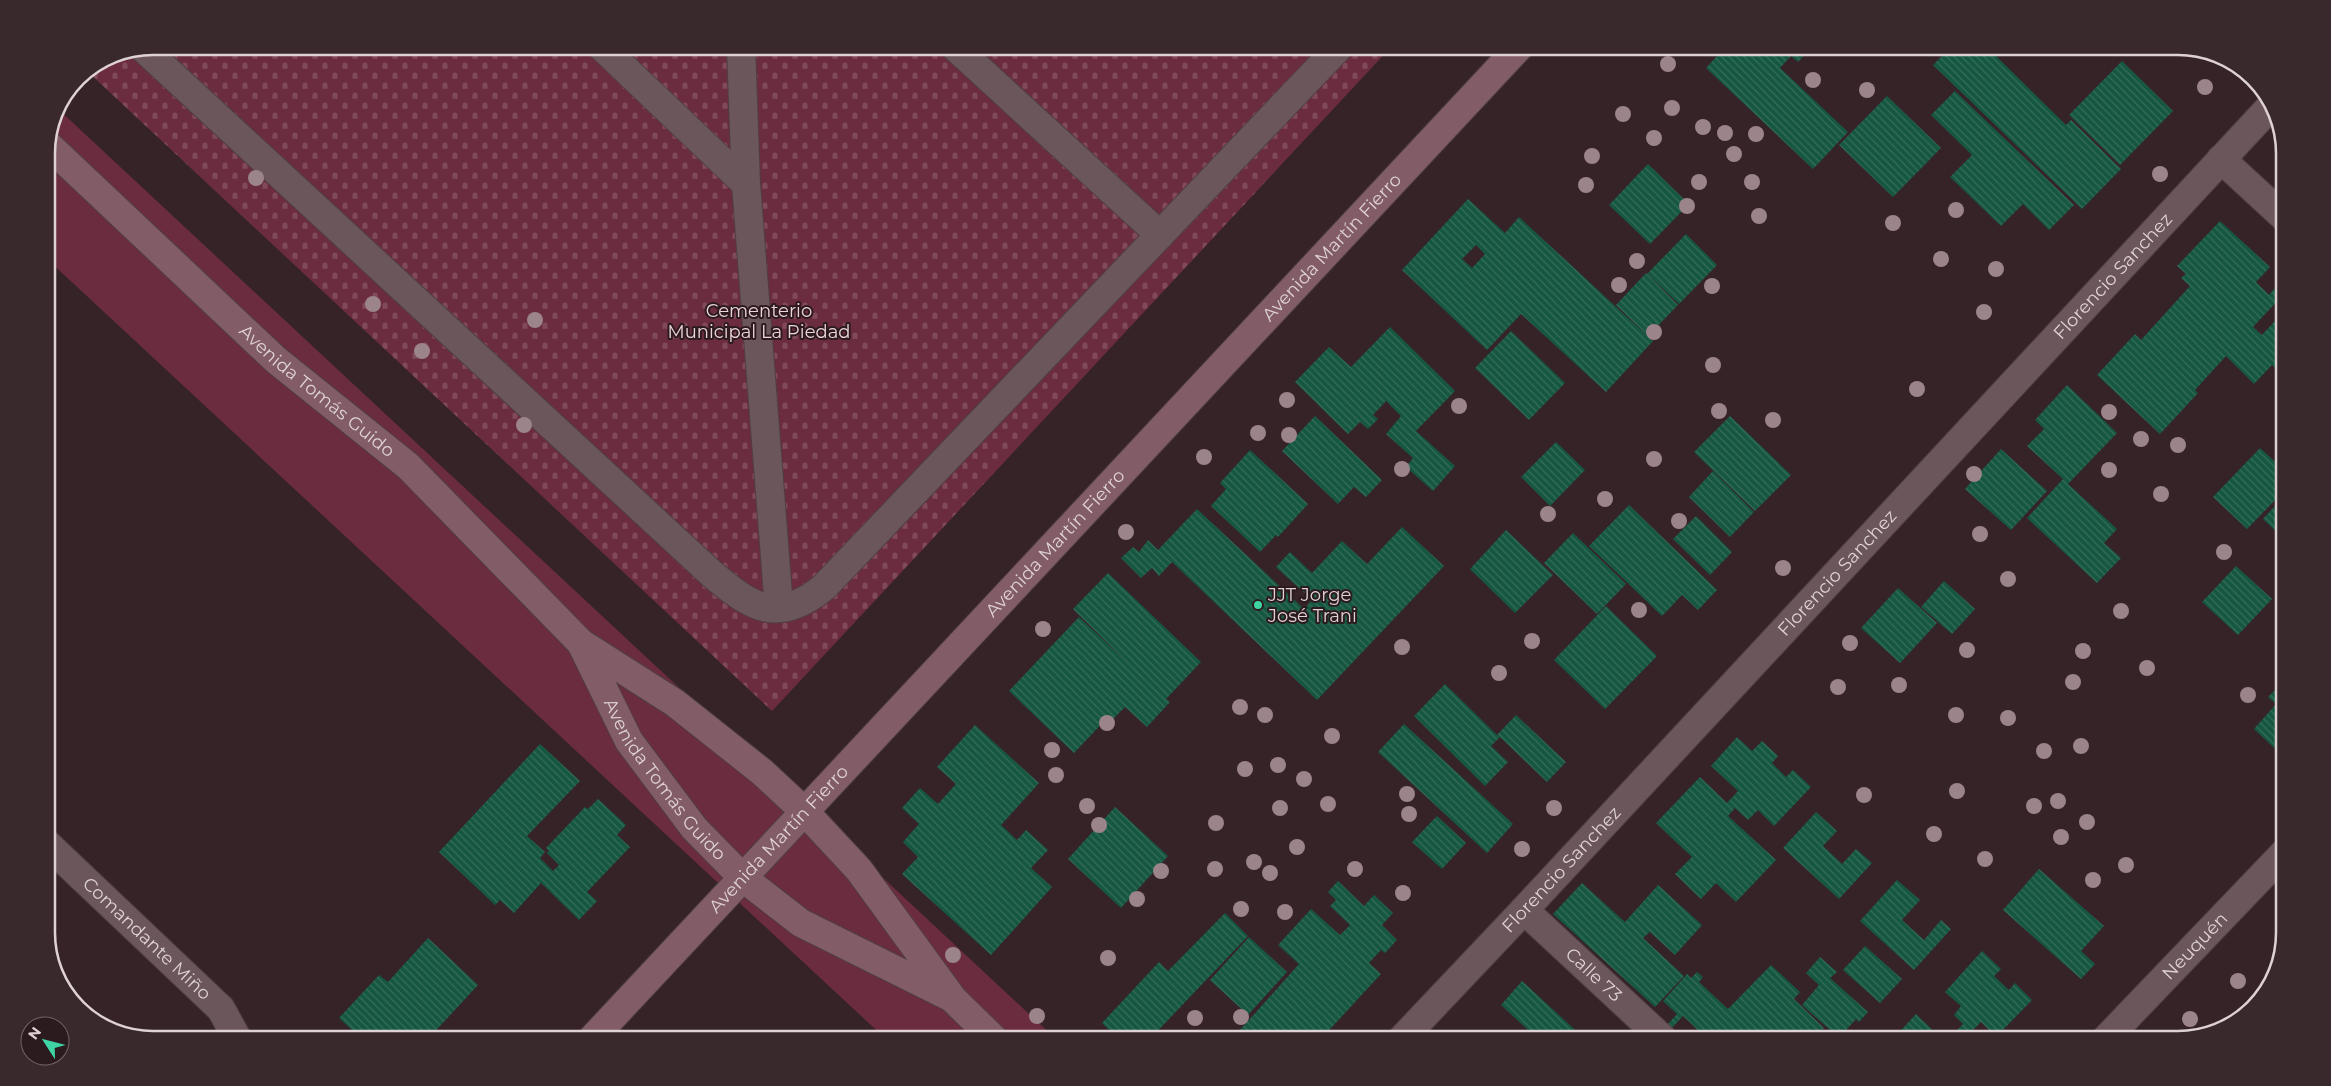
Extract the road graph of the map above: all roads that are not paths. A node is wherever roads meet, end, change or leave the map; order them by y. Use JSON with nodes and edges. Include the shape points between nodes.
{"nodes":[{"id":1,"x":151,"y":55,"type":"edge"},
{"id":2,"x":611,"y":55,"type":"edge"},
{"id":3,"x":741,"y":55,"type":"edge"},
{"id":4,"x":964,"y":55,"type":"edge"},
{"id":5,"x":1331,"y":55,"type":"edge"},
{"id":6,"x":1512,"y":55,"type":"edge"},
{"id":7,"x":2267,"y":111,"type":"edge"},
{"id":8,"x":55,"y":152,"type":"edge"},
{"id":9,"x":2221,"y":159,"type":"junction"},
{"id":10,"x":746,"y":184,"type":"junction"},
{"id":11,"x":2276,"y":211,"type":"edge"},
{"id":12,"x":1160,"y":235,"type":"junction"},
{"id":13,"x":779,"y":608,"type":"junction"},
{"id":14,"x":581,"y":644,"type":"junction"},
{"id":15,"x":805,"y":812,"type":"junction"},
{"id":16,"x":55,"y":852,"type":"edge"},
{"id":17,"x":2276,"y":861,"type":"edge"},
{"id":18,"x":743,"y":878,"type":"junction"},
{"id":19,"x":1524,"y":910,"type":"junction"},
{"id":20,"x":953,"y":999,"type":"junction"},
{"id":21,"x":233,"y":1031,"type":"edge"},
{"id":22,"x":599,"y":1031,"type":"edge"},
{"id":23,"x":986,"y":1031,"type":"edge"},
{"id":24,"x":1410,"y":1031,"type":"edge"},
{"id":25,"x":1654,"y":1031,"type":"edge"},
{"id":26,"x":2114,"y":1031,"type":"edge"}],
"edges":[{"from":1,"to":13,"type":"street","via":[[712,574],[746,601],[766,608]]},
{"from":2,"to":10,"type":"street"},
{"from":3,"to":10,"type":"street"},
{"from":4,"to":12,"type":"street"},
{"from":5,"to":12,"type":"street"},
{"from":6,"to":15,"type":"main road","name":"Avenida Martín Fierro"},
{"from":7,"to":9,"type":"street","name":"Florencio Sanchez"},
{"from":8,"to":14,"type":"main road","name":"Avenida Tomás Guido","via":[[276,360],[408,466]]},
{"from":9,"to":11,"type":"street"},
{"from":9,"to":19,"type":"street","name":"Florencio Sanchez"},
{"from":10,"to":13,"type":"street"},
{"from":12,"to":13,"type":"street","via":[[824,587],[808,600]]},
{"from":14,"to":15,"type":"main road","name":"Avenida Tomás Guido","via":[[675,703],[762,772]]},
{"from":14,"to":18,"type":"main road","name":"Avenida Tomás Guido","via":[[629,741],[694,828]]},
{"from":15,"to":18,"type":"main road","name":"Avenida Martín Fierro"},
{"from":15,"to":20,"type":"main road","name":"Avenida Tomás Guido","via":[[859,870]]},
{"from":16,"to":21,"type":"street","name":"Comandante Miño","via":[[221,1010]]},
{"from":17,"to":26,"type":"street","name":"Neuquén"},
{"from":18,"to":20,"type":"main road","name":"Avenida Tomás Guido","via":[[801,923]]},
{"from":18,"to":22,"type":"main road","name":"Avenida Martín Fierro"},
{"from":19,"to":24,"type":"street","name":"Florencio Sanchez"},
{"from":19,"to":25,"type":"street","name":"Calle 73"},
{"from":20,"to":23,"type":"main road","name":"Avenida Tomás Guido"}]}
